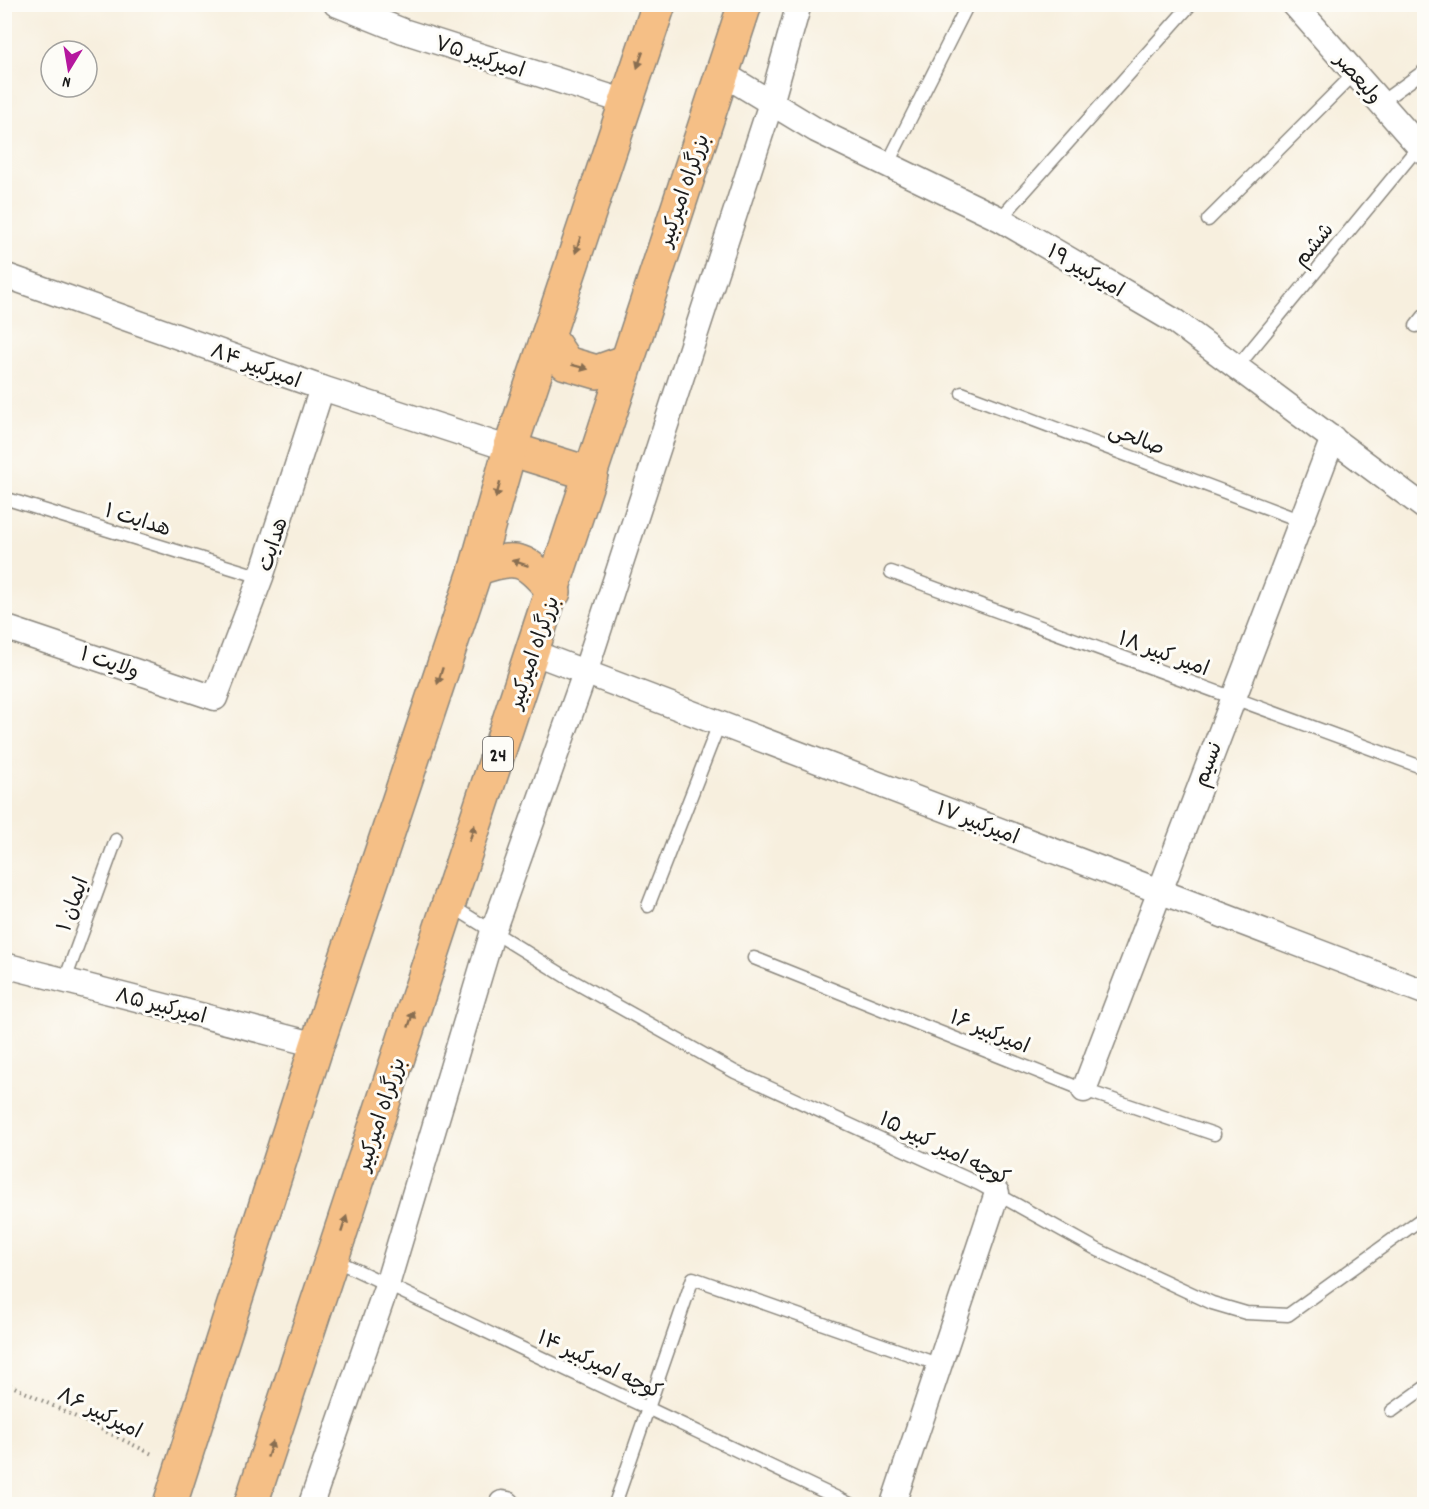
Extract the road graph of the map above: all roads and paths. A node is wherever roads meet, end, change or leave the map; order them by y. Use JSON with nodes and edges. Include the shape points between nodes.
{"nodes":[{"id":1,"x":336,"y":4,"type":"edge"},
{"id":2,"x":659,"y":4,"type":"edge"},
{"id":3,"x":745,"y":4,"type":"edge"},
{"id":4,"x":799,"y":4,"type":"edge"},
{"id":5,"x":968,"y":4,"type":"edge"},
{"id":6,"x":1191,"y":4,"type":"edge"},
{"id":7,"x":1294,"y":4,"type":"edge"},
{"id":8,"x":1425,"y":71,"type":"edge"},
{"id":9,"x":722,"y":73,"type":"junction"},
{"id":10,"x":1355,"y":73,"type":"junction"},
{"id":11,"x":626,"y":102,"type":"junction"},
{"id":12,"x":771,"y":103,"type":"junction"},
{"id":13,"x":1380,"y":103,"type":"junction"},
{"id":14,"x":1422,"y":149,"type":"edge"},
{"id":15,"x":886,"y":165,"type":"junction"},
{"id":16,"x":1000,"y":219,"type":"junction"},
{"id":17,"x":1208,"y":220,"type":"dead end"},
{"id":18,"x":4,"y":275,"type":"edge"},
{"id":19,"x":1425,"y":316,"type":"edge"},
{"id":20,"x":1416,"y":326,"type":"dead end"},
{"id":21,"x":548,"y":336,"type":"junction"},
{"id":22,"x":625,"y":362,"type":"junction"},
{"id":23,"x":1237,"y":367,"type":"junction"},
{"id":24,"x":322,"y":388,"type":"junction"},
{"id":25,"x":962,"y":393,"type":"dead end"},
{"id":26,"x":1333,"y":438,"type":"junction"},
{"id":27,"x":510,"y":448,"type":"junction"},
{"id":28,"x":591,"y":474,"type":"junction"},
{"id":29,"x":4,"y":498,"type":"edge"},
{"id":30,"x":1425,"y":507,"type":"edge"},
{"id":31,"x":1299,"y":520,"type":"junction"},
{"id":32,"x":476,"y":569,"type":"junction"},
{"id":33,"x":891,"y":572,"type":"dead end"},
{"id":34,"x":261,"y":577,"type":"junction"},
{"id":35,"x":554,"y":592,"type":"junction"},
{"id":36,"x":4,"y":627,"type":"edge"},
{"id":37,"x":532,"y":652,"type":"junction"},
{"id":38,"x":585,"y":673,"type":"junction"},
{"id":39,"x":216,"y":698,"type":"joint"},
{"id":40,"x":1232,"y":699,"type":"junction"},
{"id":41,"x":719,"y":724,"type":"junction"},
{"id":42,"x":1425,"y":768,"type":"edge"},
{"id":43,"x":116,"y":840,"type":"dead end"},
{"id":44,"x":1159,"y":891,"type":"junction"},
{"id":45,"x":449,"y":904,"type":"junction"},
{"id":46,"x":648,"y":906,"type":"dead end"},
{"id":47,"x":493,"y":932,"type":"junction"},
{"id":48,"x":754,"y":958,"type":"dead end"},
{"id":49,"x":4,"y":965,"type":"edge"},
{"id":50,"x":65,"y":980,"type":"junction"},
{"id":51,"x":1425,"y":992,"type":"edge"},
{"id":52,"x":317,"y":1045,"type":"junction"},
{"id":53,"x":1084,"y":1090,"type":"junction"},
{"id":54,"x":1214,"y":1134,"type":"dead end"},
{"id":55,"x":997,"y":1193,"type":"junction"},
{"id":56,"x":1425,"y":1217,"type":"edge"},
{"id":57,"x":332,"y":1259,"type":"junction"},
{"id":58,"x":387,"y":1285,"type":"junction"},
{"id":59,"x":940,"y":1365,"type":"junction"},
{"id":60,"x":4,"y":1382,"type":"edge"},
{"id":61,"x":1425,"y":1388,"type":"edge"},
{"id":62,"x":648,"y":1408,"type":"junction"},
{"id":63,"x":1392,"y":1411,"type":"dead end"},
{"id":64,"x":182,"y":1468,"type":"junction"},
{"id":65,"x":170,"y":1504,"type":"edge"},
{"id":66,"x":251,"y":1504,"type":"edge"},
{"id":67,"x":311,"y":1504,"type":"edge"},
{"id":68,"x":615,"y":1504,"type":"edge"},
{"id":69,"x":850,"y":1504,"type":"edge"},
{"id":70,"x":893,"y":1504,"type":"edge"}],
"edges":[{"from":1,"to":11,"type":"street","name":"امیرکبیر ۷۵","via":[[403,31]]},
{"from":2,"to":11,"type":"main road","one_way":true},
{"from":3,"to":9,"type":"main road","name":"بزرگراه امیرکبیر","number":"24"},
{"from":4,"to":12,"type":"street"},
{"from":5,"to":15,"type":"lane"},
{"from":6,"to":16,"type":"lane"},
{"from":7,"to":10,"type":"street","name":"ولیعصر"},
{"from":8,"to":13,"type":"lane"},
{"from":9,"to":12,"type":"street","name":"امیرکبیر ۱۹"},
{"from":9,"to":22,"type":"main road","name":"بزرگراه امیرکبیر","number":"24"},
{"from":10,"to":13,"type":"street","name":"ولیعصر"},
{"from":10,"to":17,"type":"lane"},
{"from":11,"to":21,"type":"main road","one_way":true},
{"from":12,"to":15,"type":"street","name":"امیرکبیر ۱۹"},
{"from":12,"to":38,"type":"street"},
{"from":13,"to":14,"type":"street","name":"ولیعصر"},
{"from":14,"to":23,"type":"lane","name":"ششم"},
{"from":15,"to":16,"type":"street","name":"امیرکبیر ۱۹"},
{"from":16,"to":23,"type":"street","name":"امیرکبیر ۱۹","via":[[1176,322]]},
{"from":18,"to":24,"type":"street","name":"امیرکبیر ۸۴"},
{"from":19,"to":20,"type":"lane"},
{"from":21,"to":22,"type":"main road","one_way":true,"via":[[566,363],[597,372]]},
{"from":21,"to":27,"type":"main road"},
{"from":22,"to":28,"type":"main road","name":"بزرگراه امیرکبیر","number":"24"},
{"from":23,"to":26,"type":"street","name":"امیرکبیر ۱۹"},
{"from":24,"to":27,"type":"street","name":"امیرکبیر ۸۴"},
{"from":24,"to":34,"type":"street","name":"هدایت"},
{"from":25,"to":31,"type":"lane","name":"صالحی"},
{"from":26,"to":30,"type":"street","name":"امیرکبیر ۱۹"},
{"from":26,"to":31,"type":"street","name":"نسیم"},
{"from":27,"to":28,"type":"main road"},
{"from":27,"to":32,"type":"main road","one_way":true},
{"from":28,"to":35,"type":"main road","name":"بزرگراه امیرکبیر","number":"24"},
{"from":29,"to":34,"type":"lane","name":"هدایت ۱"},
{"from":31,"to":40,"type":"street","name":"نسیم"},
{"from":35,"to":32,"type":"main road","one_way":true,"via":[[533,567],[506,558]]},
{"from":32,"to":52,"type":"main road","one_way":true},
{"from":33,"to":40,"type":"lane","name":"امیر کبیر ۱۸"},
{"from":34,"to":39,"type":"street","name":"هدایت"},
{"from":35,"to":37,"type":"main road","name":"بزرگراه امیرکبیر","number":"24"},
{"from":36,"to":39,"type":"street","name":"ولایت ۱"},
{"from":37,"to":38,"type":"street","name":"امیرکبیر ۱۷"},
{"from":45,"to":37,"type":"main road","name":"بزرگراه امیرکبیر","number":"24","one_way":true},
{"from":38,"to":41,"type":"street","name":"امیرکبیر ۱۷"},
{"from":38,"to":47,"type":"street"},
{"from":40,"to":42,"type":"lane","name":"امیر کبیر ۱۸"},
{"from":40,"to":44,"type":"street","name":"نسیم"},
{"from":41,"to":44,"type":"street","name":"امیرکبیر ۱۷"},
{"from":41,"to":46,"type":"lane"},
{"from":43,"to":50,"type":"lane","name":"ایمان ۱"},
{"from":44,"to":51,"type":"street","name":"امیرکبیر ۱۷"},
{"from":44,"to":53,"type":"street","name":"نسیم"},
{"from":45,"to":47,"type":"lane","name":"کوچه امیر کبیر ۱۵"},
{"from":57,"to":45,"type":"main road","name":"بزرگراه امیرکبیر","number":"24","one_way":true},
{"from":47,"to":55,"type":"lane","name":"کوچه امیر کبیر ۱۵","via":[[735,1072]]},
{"from":47,"to":58,"type":"street"},
{"from":48,"to":53,"type":"lane","name":"امیرکبیر ۱۶"},
{"from":49,"to":50,"type":"street","name":"امیرکبیر ۸۵"},
{"from":50,"to":52,"type":"street","name":"امیرکبیر ۸۵"},
{"from":52,"to":64,"type":"main road"},
{"from":53,"to":54,"type":"lane","name":"امیرکبیر ۱۶"},
{"from":55,"to":56,"type":"lane","name":"کوچه امیر کبیر ۱۵","via":[[1098,1250],[1212,1303],[1257,1314],[1288,1315]]},
{"from":55,"to":59,"type":"street"},
{"from":57,"to":58,"type":"lane","name":"کوچه امیرکبیر ۱۴"},
{"from":66,"to":57,"type":"main road","name":"بزرگراه امیرکبیر","number":"24","one_way":true},
{"from":58,"to":62,"type":"lane","name":"کوچه امیرکبیر ۱۴"},
{"from":58,"to":67,"type":"street"},
{"from":59,"to":62,"type":"lane","via":[[693,1278]]},
{"from":59,"to":70,"type":"street"},
{"from":60,"to":64,"type":"path","name":"امیرکبیر ۸۶"},
{"from":61,"to":63,"type":"lane"},
{"from":62,"to":68,"type":"lane"},
{"from":62,"to":69,"type":"lane","name":"کوچه امیرکبیر ۱۴"},
{"from":64,"to":65,"type":"main road"}]}
